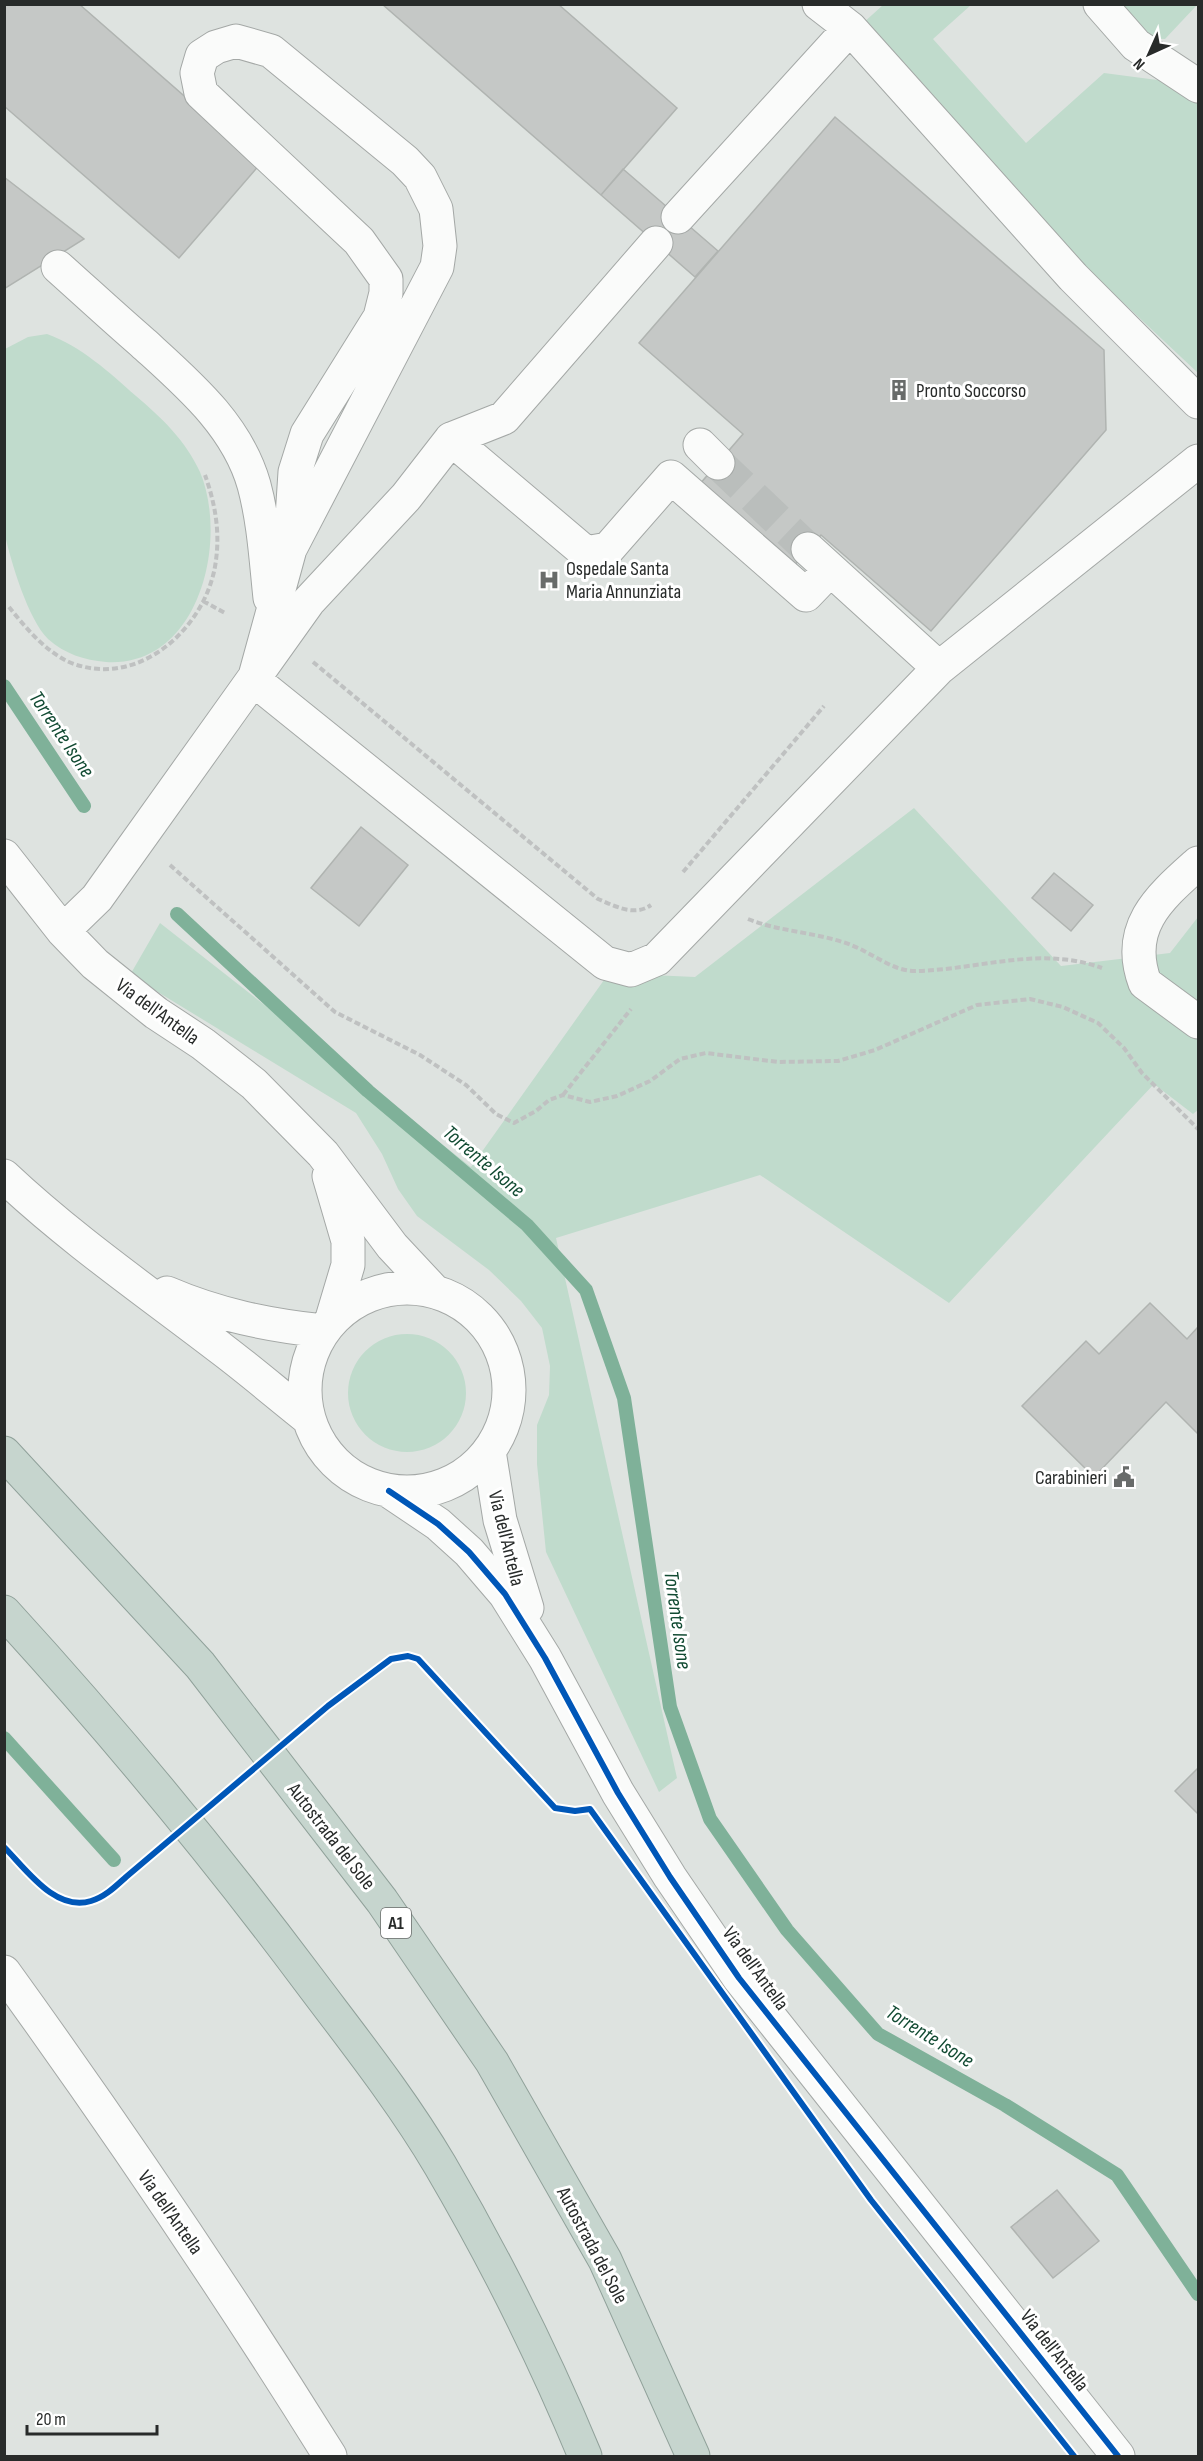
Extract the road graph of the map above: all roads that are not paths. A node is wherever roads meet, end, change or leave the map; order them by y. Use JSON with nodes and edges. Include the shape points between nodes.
{"nodes":[{"id":1,"x":819,"y":4,"type":"edge"},
{"id":2,"x":1100,"y":4,"type":"edge"},
{"id":3,"x":850,"y":28,"type":"junction"},
{"id":4,"x":1198,"y":86,"type":"edge"},
{"id":5,"x":678,"y":217,"type":"dead end"},
{"id":6,"x":656,"y":243,"type":"dead end"},
{"id":7,"x":58,"y":267,"type":"dead end"},
{"id":8,"x":1198,"y":402,"type":"edge"},
{"id":9,"x":452,"y":439,"type":"junction"},
{"id":10,"x":1198,"y":461,"type":"edge"},
{"id":11,"x":290,"y":549,"type":"junction"},
{"id":12,"x":272,"y":618,"type":"junction"},
{"id":13,"x":939,"y":669,"type":"junction"},
{"id":14,"x":254,"y":680,"type":"junction"},
{"id":15,"x":4,"y":856,"type":"edge"},
{"id":16,"x":1198,"y":862,"type":"edge"},
{"id":17,"x":63,"y":931,"type":"junction"},
{"id":18,"x":1198,"y":1022,"type":"edge"},
{"id":19,"x":322,"y":1154,"type":"junction"},
{"id":20,"x":4,"y":1176,"type":"edge"},
{"id":21,"x":116,"y":1270,"type":"junction"},
{"id":22,"x":435,"y":1292,"type":"junction"},
{"id":23,"x":327,"y":1327,"type":"junction"},
{"id":24,"x":309,"y":1419,"type":"junction"},
{"id":25,"x":489,"y":1450,"type":"junction"},
{"id":26,"x":4,"y":1453,"type":"edge"},
{"id":27,"x":389,"y":1491,"type":"junction"},
{"id":28,"x":4,"y":1612,"type":"edge"},
{"id":29,"x":545,"y":1658,"type":"junction"},
{"id":30,"x":4,"y":1972,"type":"edge"},
{"id":31,"x":330,"y":2457,"type":"edge"},
{"id":32,"x":585,"y":2457,"type":"edge"},
{"id":33,"x":693,"y":2457,"type":"edge"},
{"id":34,"x":1118,"y":2457,"type":"edge"}],
"edges":[{"from":1,"to":3,"type":"street"},
{"from":2,"to":4,"type":"street","via":[[1136,45]]},
{"from":3,"to":5,"type":"street"},
{"from":3,"to":8,"type":"street","via":[[1073,276]]},
{"from":6,"to":9,"type":"street","via":[[504,418]]},
{"from":7,"to":12,"type":"street","via":[[186,382],[212,408],[232,439],[253,483],[262,524]]},
{"from":9,"to":13,"type":"street","via":[[586,553],[608,549],[671,477],[806,595],[819,559]]},
{"from":9,"to":14,"type":"street","via":[[406,497],[309,600]]},
{"from":10,"to":13,"type":"street"},
{"from":11,"to":11,"type":"street","via":[[296,472],[307,434],[380,317],[386,279],[358,241],[201,93],[197,74],[202,56],[236,41],[271,51],[405,161],[420,177],[436,209],[439,237],[437,267]]},
{"from":11,"to":12,"type":"street"},
{"from":12,"to":14,"type":"street"},
{"from":13,"to":14,"type":"street","via":[[657,959],[631,970],[605,963]]},
{"from":14,"to":17,"type":"street","via":[[97,898]]},
{"from":15,"to":17,"type":"street","name":"Via dell'Antella"},
{"from":16,"to":18,"type":"street","via":[[1146,915],[1137,947],[1145,983]]},
{"from":17,"to":19,"type":"street","name":"Via dell'Antella","via":[[95,964],[156,1013],[254,1084]]},
{"from":19,"to":22,"type":"street","name":"Via dell'Antella","via":[[392,1246]]},
{"from":19,"to":23,"type":"street","name":"Via dell'Antella","via":[[348,1241],[348,1265]]},
{"from":20,"to":21,"type":"street"},
{"from":21,"to":23,"type":"street","via":[[199,1307],[247,1320]]},
{"from":21,"to":24,"type":"street"},
{"from":22,"to":23,"type":"street","name":"Via dell'Antella","via":[[397,1288],[378,1292],[345,1309]]},
{"from":22,"to":25,"type":"street","name":"Via dell'Antella","via":[[458,1301],[477,1316],[503,1357],[508,1381],[507,1406],[501,1429]]},
{"from":23,"to":24,"type":"street","name":"Via dell'Antella","via":[[308,1365],[305,1383]]},
{"from":24,"to":27,"type":"street","name":"Via dell'Antella","via":[[326,1452],[339,1466],[371,1486]]},
{"from":25,"to":27,"type":"street","name":"Via dell'Antella","via":[[462,1476],[446,1485]]},
{"from":25,"to":29,"type":"street","name":"Via dell'Antella","via":[[500,1520],[515,1578]]},
{"from":26,"to":33,"type":"highway","name":"Autostrada del Sole","number":"A1","via":[[200,1665],[382,1901],[492,2062],[600,2251]]},
{"from":27,"to":29,"type":"street","name":"Via dell'Antella","via":[[438,1524],[470,1552],[505,1594]]},
{"from":28,"to":32,"type":"highway","via":[[55,1667],[243,1892],[372,2064],[440,2164],[549,2370]]},
{"from":29,"to":34,"type":"street","name":"Via dell'Antella","via":[[618,1793],[739,1978]]},
{"from":30,"to":31,"type":"street","name":"Via dell'Antella","via":[[241,2313]]}]}
